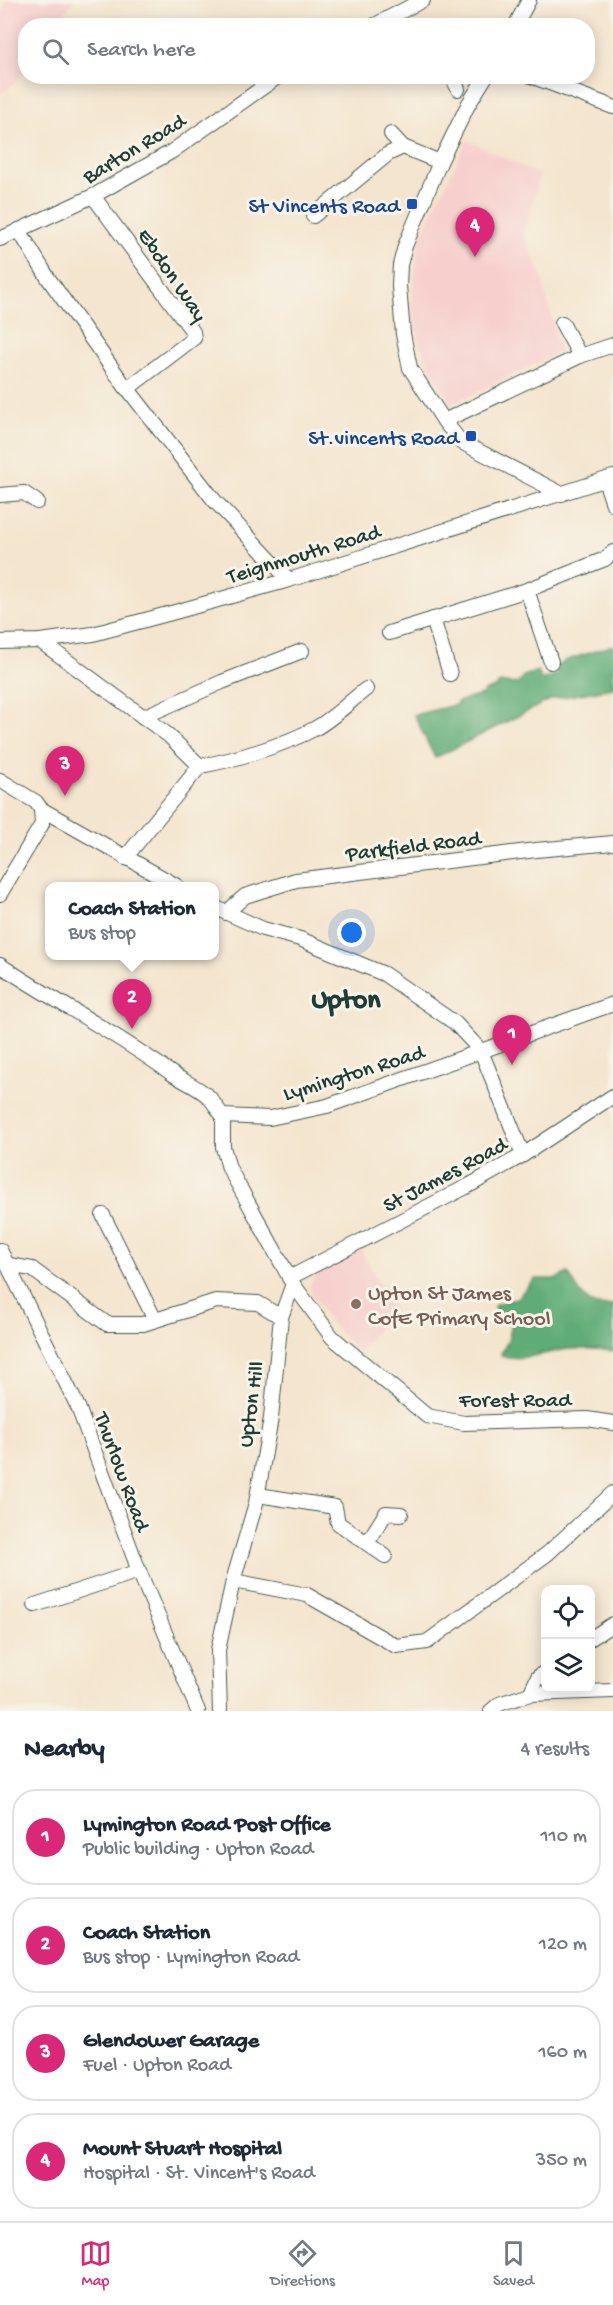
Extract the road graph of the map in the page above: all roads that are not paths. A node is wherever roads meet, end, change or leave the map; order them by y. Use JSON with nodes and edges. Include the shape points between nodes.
{"nodes":[{"id":1,"x":423,"y":0,"type":"edge"},
{"id":2,"x":529,"y":0,"type":"edge"},
{"id":3,"x":388,"y":18,"type":"edge"},
{"id":4,"x":519,"y":18,"type":"edge"},
{"id":5,"x":268,"y":84,"type":"edge"},
{"id":6,"x":481,"y":84,"type":"edge"},
{"id":7,"x":552,"y":84,"type":"edge"},
{"id":8,"x":613,"y":107,"type":"edge"},
{"id":9,"x":391,"y":134,"type":"dead end"},
{"id":10,"x":403,"y":147,"type":"junction"},
{"id":11,"x":440,"y":162,"type":"junction"},
{"id":12,"x":93,"y":196,"type":"junction"},
{"id":13,"x":313,"y":216,"type":"dead end"},
{"id":14,"x":19,"y":230,"type":"junction"},
{"id":15,"x":0,"y":239,"type":"edge"},
{"id":16,"x":562,"y":323,"type":"dead end"},
{"id":17,"x":613,"y":345,"type":"edge"},
{"id":18,"x":580,"y":356,"type":"junction"},
{"id":19,"x":129,"y":391,"type":"junction"},
{"id":20,"x":444,"y":421,"type":"junction"},
{"id":21,"x":609,"y":479,"type":"edge"},
{"id":22,"x":562,"y":494,"type":"junction"},
{"id":23,"x":0,"y":495,"type":"edge"},
{"id":24,"x":37,"y":502,"type":"dead end"},
{"id":25,"x":613,"y":504,"type":"edge"},
{"id":26,"x":613,"y":552,"type":"edge"},
{"id":27,"x":289,"y":580,"type":"junction"},
{"id":28,"x":527,"y":590,"type":"junction"},
{"id":29,"x":433,"y":619,"type":"junction"},
{"id":30,"x":389,"y":633,"type":"dead end"},
{"id":31,"x":0,"y":642,"type":"edge"},
{"id":32,"x":40,"y":642,"type":"junction"},
{"id":33,"x":302,"y":651,"type":"dead end"},
{"id":34,"x":551,"y":662,"type":"dead end"},
{"id":35,"x":450,"y":674,"type":"dead end"},
{"id":36,"x":366,"y":689,"type":"dead end"},
{"id":37,"x":143,"y":717,"type":"junction"},
{"id":38,"x":200,"y":766,"type":"junction"},
{"id":39,"x":0,"y":780,"type":"edge"},
{"id":40,"x":41,"y":809,"type":"junction"},
{"id":41,"x":613,"y":843,"type":"edge"},
{"id":42,"x":125,"y":858,"type":"junction"},
{"id":43,"x":170,"y":882,"type":"edge"},
{"id":44,"x":0,"y":894,"type":"edge"},
{"id":45,"x":220,"y":910,"type":"edge"},
{"id":46,"x":0,"y":964,"type":"edge"},
{"id":47,"x":613,"y":1004,"type":"edge"},
{"id":48,"x":481,"y":1051,"type":"junction"},
{"id":49,"x":613,"y":1096,"type":"edge"},
{"id":50,"x":223,"y":1116,"type":"junction"},
{"id":51,"x":523,"y":1155,"type":"junction"},
{"id":52,"x":104,"y":1215,"type":"dead end"},
{"id":53,"x":0,"y":1250,"type":"edge"},
{"id":54,"x":7,"y":1273,"type":"edge"},
{"id":55,"x":291,"y":1281,"type":"junction"},
{"id":56,"x":281,"y":1317,"type":"junction"},
{"id":57,"x":155,"y":1320,"type":"junction"},
{"id":58,"x":613,"y":1423,"type":"edge"},
{"id":59,"x":613,"y":1493,"type":"edge"},
{"id":60,"x":258,"y":1495,"type":"junction"},
{"id":61,"x":401,"y":1514,"type":"dead end"},
{"id":62,"x":367,"y":1543,"type":"junction"},
{"id":63,"x":386,"y":1556,"type":"dead end"},
{"id":64,"x":139,"y":1571,"type":"junction"},
{"id":65,"x":233,"y":1581,"type":"junction"},
{"id":66,"x":35,"y":1605,"type":"dead end"},
{"id":67,"x":613,"y":1623,"type":"edge"},
{"id":68,"x":595,"y":1636,"type":"edge"},
{"id":69,"x":541,"y":1675,"type":"edge"},
{"id":70,"x":613,"y":1691,"type":"edge"},
{"id":71,"x":530,"y":1694,"type":"junction"},
{"id":72,"x":198,"y":1711,"type":"edge"},
{"id":73,"x":220,"y":1711,"type":"edge"},
{"id":74,"x":491,"y":1711,"type":"edge"}],
"edges":[{"from":1,"to":3,"type":"street"},
{"from":2,"to":4,"type":"street"},
{"from":5,"to":12,"type":"street","name":"Barton Road","via":[[171,152]]},
{"from":6,"to":11,"type":"street"},
{"from":7,"to":8,"type":"street"},
{"from":9,"to":10,"type":"street"},
{"from":10,"to":11,"type":"street"},
{"from":10,"to":13,"type":"street","via":[[388,154]]},
{"from":11,"to":20,"type":"street","via":[[405,246],[399,286],[410,368]]},
{"from":12,"to":14,"type":"street","name":"Barton Road"},
{"from":12,"to":19,"type":"street","name":"Ebdon Way","via":[[193,332],[194,338]]},
{"from":14,"to":15,"type":"street","name":"Barton Road"},
{"from":14,"to":19,"type":"street","via":[[48,279]]},
{"from":16,"to":18,"type":"street"},
{"from":17,"to":18,"type":"street"},
{"from":18,"to":20,"type":"street"},
{"from":19,"to":27,"type":"street","via":[[214,500]]},
{"from":20,"to":22,"type":"street","via":[[461,441]]},
{"from":21,"to":22,"type":"street","name":"Teignmouth Road"},
{"from":21,"to":25,"type":"street"},
{"from":22,"to":27,"type":"street","name":"Teignmouth Road"},
{"from":23,"to":24,"type":"street","via":[[24,493]]},
{"from":26,"to":28,"type":"street"},
{"from":27,"to":32,"type":"street","name":"Teignmouth Road","via":[[93,634]]},
{"from":28,"to":29,"type":"street"},
{"from":28,"to":34,"type":"street"},
{"from":29,"to":30,"type":"street"},
{"from":29,"to":35,"type":"street"},
{"from":31,"to":32,"type":"street","name":"Teignmouth Road"},
{"from":32,"to":37,"type":"street"},
{"from":33,"to":37,"type":"street"},
{"from":36,"to":38,"type":"street","via":[[315,729],[223,762]]},
{"from":37,"to":38,"type":"street"},
{"from":38,"to":42,"type":"street"},
{"from":39,"to":40,"type":"street"},
{"from":40,"to":42,"type":"street"},
{"from":40,"to":44,"type":"street","via":[[42,824]]},
{"from":41,"to":45,"type":"street","name":"Parkfield Road","via":[[296,880],[245,896]]},
{"from":42,"to":43,"type":"street"},
{"from":45,"to":48,"type":"street","via":[[384,974],[454,1023]]},
{"from":46,"to":50,"type":"street","via":[[196,1088],[210,1098]]},
{"from":47,"to":48,"type":"street","name":"Lymington Road"},
{"from":48,"to":50,"type":"street","name":"Lymington Road","via":[[327,1106],[270,1118]]},
{"from":48,"to":51,"type":"street"},
{"from":49,"to":51,"type":"street","name":"St James Road"},
{"from":50,"to":55,"type":"street","via":[[223,1148],[229,1168]]},
{"from":51,"to":55,"type":"street","name":"St James Road"},
{"from":52,"to":57,"type":"street"},
{"from":53,"to":54,"type":"street","name":"Thurlow Road"},
{"from":54,"to":57,"type":"street","via":[[32,1269],[107,1324]]},
{"from":54,"to":64,"type":"street","name":"Thurlow Road","via":[[78,1407]]},
{"from":55,"to":56,"type":"street","name":"Upton Hill"},
{"from":55,"to":58,"type":"street","name":"Forest Road","via":[[332,1337],[427,1416],[464,1423],[587,1419]]},
{"from":56,"to":57,"type":"street","via":[[258,1303],[216,1301]]},
{"from":56,"to":60,"type":"street","name":"Upton Hill","via":[[271,1418]]},
{"from":59,"to":65,"type":"street","via":[[547,1554],[427,1642],[396,1646],[307,1595]]},
{"from":60,"to":62,"type":"street","via":[[335,1507],[338,1522]]},
{"from":60,"to":65,"type":"street","name":"Upton Hill"},
{"from":61,"to":62,"type":"street","via":[[386,1513]]},
{"from":62,"to":63,"type":"street"},
{"from":64,"to":66,"type":"street"},
{"from":64,"to":72,"type":"street","name":"Thurlow Road"},
{"from":65,"to":73,"type":"street","name":"Upton Hill","via":[[218,1650]]},
{"from":67,"to":68,"type":"street"},
{"from":69,"to":71,"type":"street"},
{"from":70,"to":71,"type":"street"},
{"from":71,"to":74,"type":"street","via":[[499,1704]]}]}
